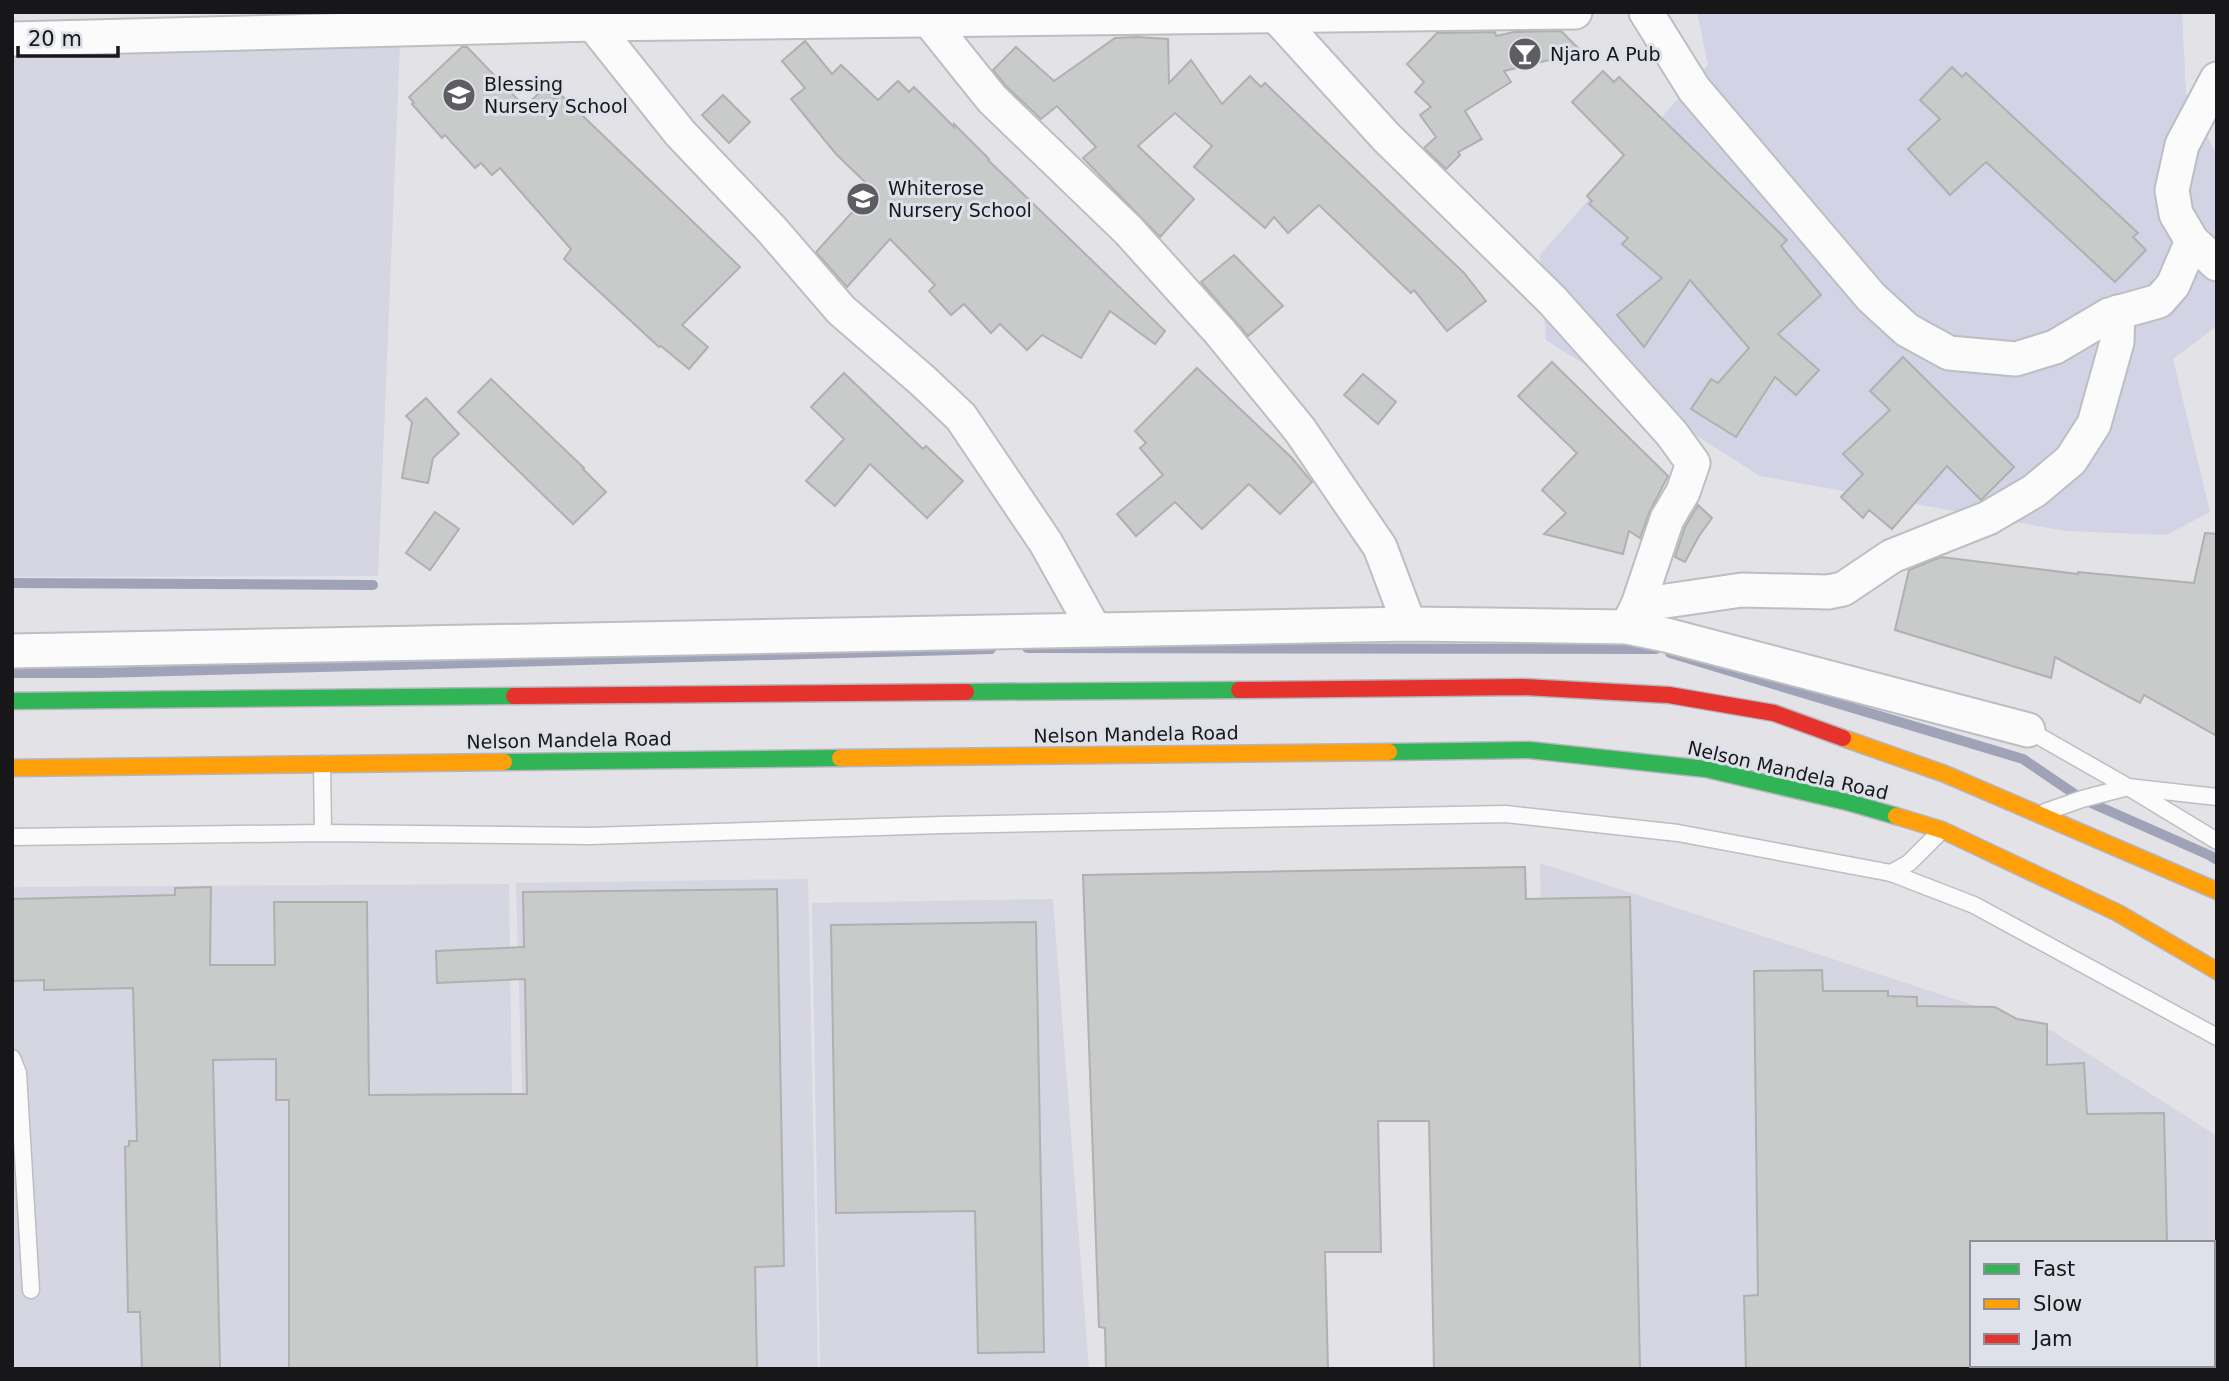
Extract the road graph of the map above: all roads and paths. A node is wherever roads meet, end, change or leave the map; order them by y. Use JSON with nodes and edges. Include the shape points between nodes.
{"nodes":[{"id":1,"x":1575,"y":12,"type":"edge"},
{"id":2,"x":1646,"y":12,"type":"edge"},
{"id":3,"x":920,"y":16,"type":"edge"},
{"id":4,"x":1277,"y":17,"type":"junction"},
{"id":5,"x":386,"y":20,"type":"edge"},
{"id":6,"x":593,"y":23,"type":"junction"},
{"id":7,"x":17,"y":33,"type":"edge"},
{"id":8,"x":2217,"y":79,"type":"edge"},
{"id":9,"x":2192,"y":241,"type":"junction"},
{"id":10,"x":2217,"y":264,"type":"edge"},
{"id":11,"x":2118,"y":312,"type":"junction"},
{"id":12,"x":1632,"y":616,"type":"junction"},
{"id":13,"x":1409,"y":624,"type":"junction"},
{"id":14,"x":1094,"y":629,"type":"junction"},
{"id":15,"x":12,"y":651,"type":"edge"},
{"id":16,"x":12,"y":701,"type":"edge"},
{"id":17,"x":2028,"y":730,"type":"joint"},
{"id":18,"x":322,"y":764,"type":"junction"},
{"id":19,"x":12,"y":768,"type":"edge"},
{"id":20,"x":2128,"y":787,"type":"junction"},
{"id":21,"x":2217,"y":797,"type":"edge"},
{"id":22,"x":2039,"y":814,"type":"junction"},
{"id":23,"x":1942,"y":830,"type":"junction"},
{"id":24,"x":323,"y":833,"type":"junction"},
{"id":25,"x":12,"y":837,"type":"edge"},
{"id":26,"x":2217,"y":841,"type":"edge"},
{"id":27,"x":1891,"y":873,"type":"junction"},
{"id":28,"x":2217,"y":891,"type":"edge"},
{"id":29,"x":2217,"y":971,"type":"edge"},
{"id":30,"x":2217,"y":1037,"type":"edge"},
{"id":31,"x":12,"y":1058,"type":"edge"},
{"id":32,"x":31,"y":1290,"type":"dead end"}],
"edges":[{"from":1,"to":4,"type":"street"},
{"from":2,"to":11,"type":"street","via":[[1693,89],[1871,296],[1907,330],[1949,353],[2016,359],[2054,347]]},
{"from":3,"to":4,"type":"street"},
{"from":3,"to":6,"type":"street"},
{"from":3,"to":13,"type":"street","via":[[992,99],[1138,240],[1300,430],[1380,547]]},
{"from":4,"to":12,"type":"street","via":[[1386,137],[1552,300],[1672,433],[1693,463]]},
{"from":5,"to":6,"type":"street"},
{"from":5,"to":7,"type":"street"},
{"from":6,"to":14,"type":"street","via":[[680,133],[841,310],[961,417],[1046,543]]},
{"from":8,"to":9,"type":"street","via":[[2182,145],[2172,190],[2176,214]]},
{"from":9,"to":10,"type":"street"},
{"from":9,"to":11,"type":"street","via":[[2172,285],[2158,301]]},
{"from":11,"to":12,"type":"street","via":[[2117,342],[2094,424],[2071,460],[2034,491],[1988,518],[1892,556],[1843,589],[1742,590]]},
{"from":12,"to":13,"type":"street"},
{"from":12,"to":17,"type":"street","via":[[1666,635]]},
{"from":13,"to":14,"type":"street"},
{"from":14,"to":15,"type":"street"},
{"from":16,"to":22,"type":"main road","name":"Nelson Mandela Road","via":[[1523,687],[1669,695],[1774,713],[1945,774]]},
{"from":17,"to":20,"type":"lane"},
{"from":18,"to":19,"type":"main road","name":"Nelson Mandela Road"},
{"from":18,"to":23,"type":"main road","name":"Nelson Mandela Road","via":[[1529,750],[1706,769]]},
{"from":18,"to":24,"type":"lane"},
{"from":20,"to":21,"type":"lane"},
{"from":20,"to":22,"type":"lane"},
{"from":20,"to":26,"type":"lane"},
{"from":22,"to":28,"type":"main road","name":"Nelson Mandela Road"},
{"from":23,"to":27,"type":"lane","via":[[1909,863]]},
{"from":23,"to":29,"type":"main road","name":"Nelson Mandela Road","via":[[2118,913]]},
{"from":24,"to":25,"type":"lane"},
{"from":24,"to":27,"type":"lane","via":[[590,836],[1506,814],[1678,833]]},
{"from":27,"to":30,"type":"lane","via":[[1974,905]]},
{"from":31,"to":32,"type":"lane","via":[[18,1073]]}]}
